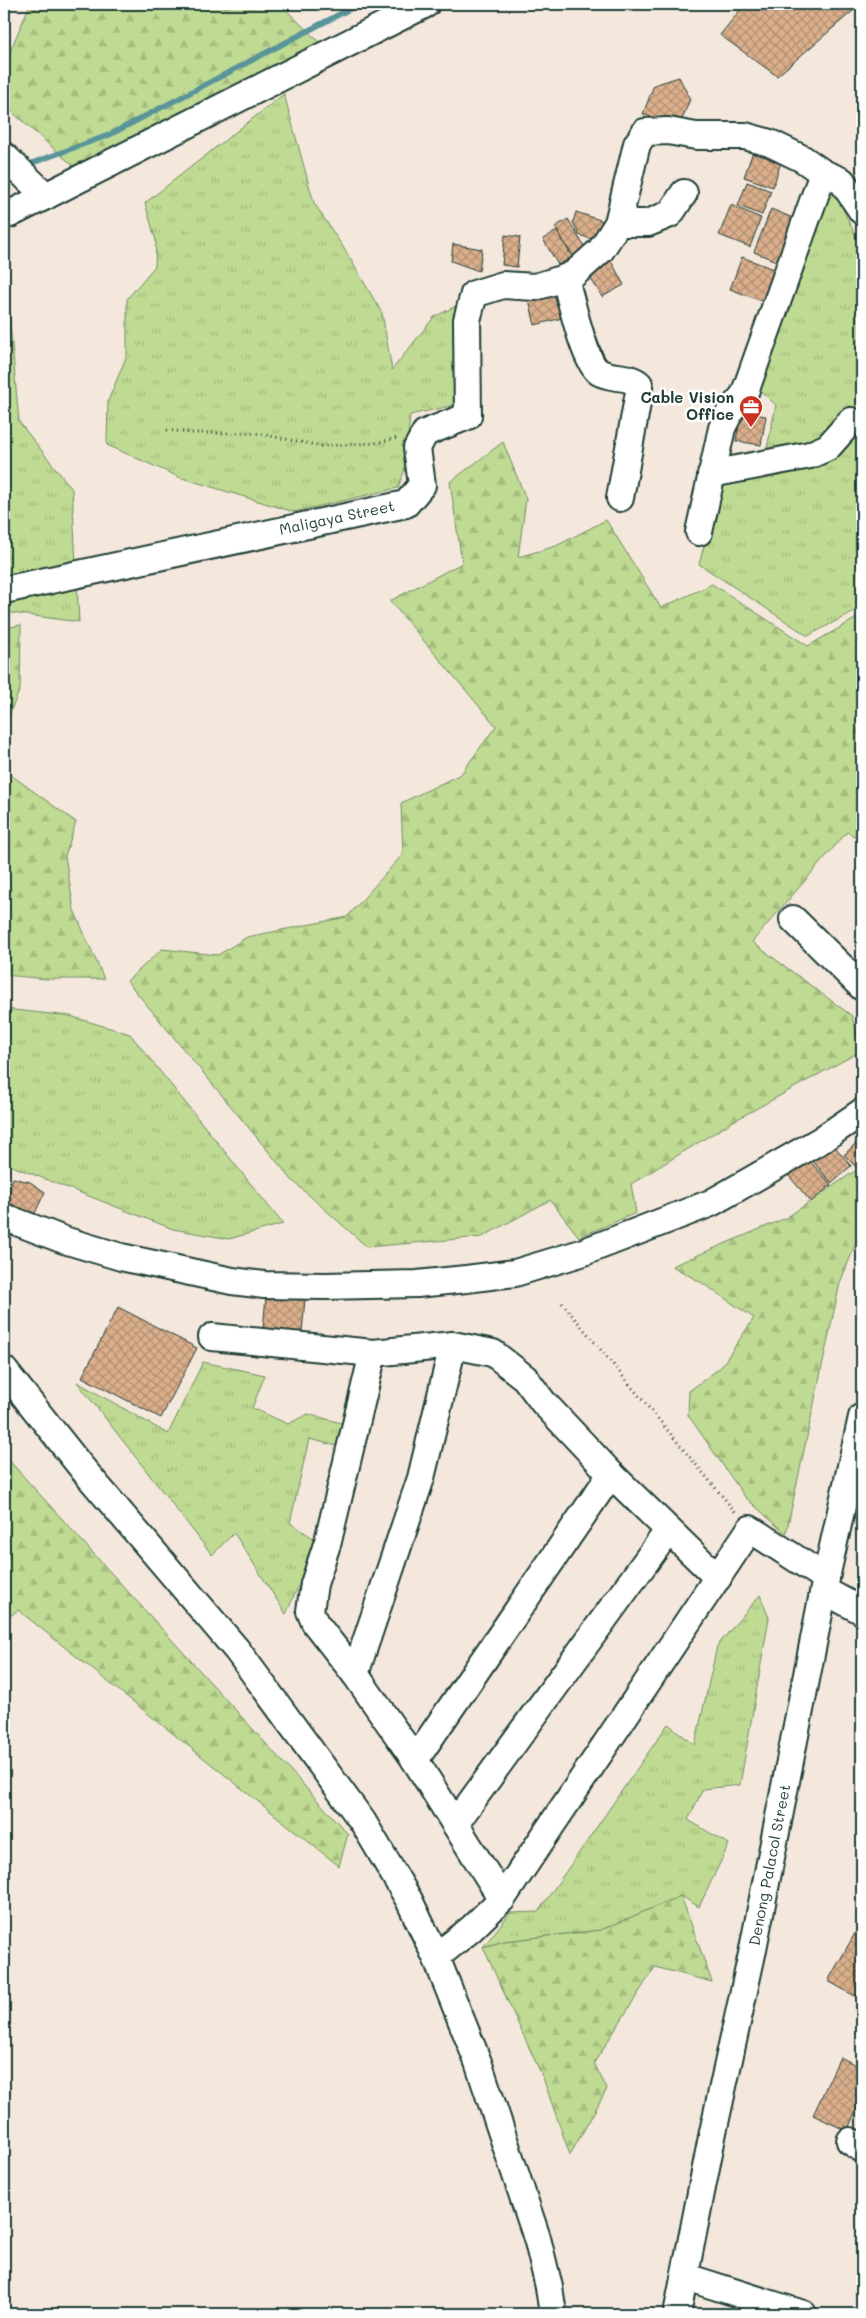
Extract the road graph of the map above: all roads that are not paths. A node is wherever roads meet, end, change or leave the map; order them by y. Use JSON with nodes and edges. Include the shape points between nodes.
{"nodes":[{"id":1,"x":426,"y":4,"type":"edge"},
{"id":2,"x":14,"y":165,"type":"edge"},
{"id":3,"x":823,"y":173,"type":"junction"},
{"id":4,"x":684,"y":193,"type":"dead end"},
{"id":5,"x":46,"y":196,"type":"junction"},
{"id":6,"x":862,"y":210,"type":"edge"},
{"id":7,"x":4,"y":216,"type":"edge"},
{"id":8,"x":618,"y":223,"type":"junction"},
{"id":9,"x":565,"y":278,"type":"junction"},
{"id":10,"x":851,"y":421,"type":"dead end"},
{"id":11,"x":710,"y":474,"type":"junction"},
{"id":12,"x":620,"y":498,"type":"dead end"},
{"id":13,"x":699,"y":532,"type":"dead end"},
{"id":14,"x":4,"y":590,"type":"edge"},
{"id":15,"x":792,"y":919,"type":"dead end"},
{"id":16,"x":862,"y":987,"type":"edge"},
{"id":17,"x":862,"y":1112,"type":"edge"},
{"id":18,"x":4,"y":1217,"type":"edge"},
{"id":19,"x":212,"y":1337,"type":"dead end"},
{"id":20,"x":453,"y":1345,"type":"junction"},
{"id":21,"x":373,"y":1353,"type":"junction"},
{"id":22,"x":4,"y":1370,"type":"edge"},
{"id":23,"x":862,"y":1417,"type":"edge"},
{"id":24,"x":611,"y":1474,"type":"junction"},
{"id":25,"x":668,"y":1531,"type":"junction"},
{"id":26,"x":718,"y":1578,"type":"junction"},
{"id":27,"x":826,"y":1584,"type":"junction"},
{"id":28,"x":862,"y":1611,"type":"edge"},
{"id":29,"x":355,"y":1674,"type":"junction"},
{"id":30,"x":416,"y":1760,"type":"junction"},
{"id":31,"x":455,"y":1824,"type":"junction"},
{"id":32,"x":502,"y":1899,"type":"junction"},
{"id":33,"x":436,"y":1957,"type":"junction"},
{"id":34,"x":686,"y":2277,"type":"junction"},
{"id":35,"x":553,"y":2314,"type":"edge"},
{"id":36,"x":677,"y":2314,"type":"edge"},
{"id":37,"x":803,"y":2314,"type":"edge"}],
"edges":[{"from":1,"to":5,"type":"street"},
{"from":2,"to":5,"type":"street"},
{"from":3,"to":6,"type":"street","via":[[842,181]]},
{"from":3,"to":8,"type":"street","via":[[770,143],[745,136],[645,132],[637,144]]},
{"from":3,"to":11,"type":"street","via":[[744,395],[730,410],[722,428]]},
{"from":4,"to":8,"type":"street","via":[[670,214],[648,223]]},
{"from":5,"to":7,"type":"street"},
{"from":8,"to":9,"type":"street","via":[[601,250]]},
{"from":9,"to":12,"type":"street","via":[[589,362],[600,373],[633,379],[638,384]]},
{"from":9,"to":14,"type":"street","name":"Maligaya Street","via":[[536,287],[503,285],[474,294],[467,320],[468,416],[425,432],[417,448],[422,485],[406,504]]},
{"from":10,"to":11,"type":"street","via":[[828,447],[810,455]]},
{"from":11,"to":13,"type":"street"},
{"from":15,"to":16,"type":"street"},
{"from":17,"to":18,"type":"street","via":[[821,1140],[711,1203],[581,1253],[514,1273],[466,1279],[417,1284],[324,1286],[232,1281],[121,1257]]},
{"from":19,"to":21,"type":"street"},
{"from":20,"to":21,"type":"street"},
{"from":20,"to":24,"type":"street","via":[[494,1353],[510,1365]]},
{"from":20,"to":29,"type":"street","via":[[421,1478]]},
{"from":21,"to":29,"type":"street","via":[[328,1541],[314,1584],[310,1611],[315,1623]]},
{"from":22,"to":33,"type":"street","via":[[82,1468],[237,1650],[363,1822],[409,1900]]},
{"from":23,"to":27,"type":"street","name":"Denong Palacol Street"},
{"from":24,"to":25,"type":"street"},
{"from":24,"to":30,"type":"street"},
{"from":25,"to":26,"type":"street"},
{"from":25,"to":31,"type":"street"},
{"from":26,"to":27,"type":"street","via":[[750,1529]]},
{"from":26,"to":32,"type":"street"},
{"from":27,"to":28,"type":"street"},
{"from":27,"to":34,"type":"street","name":"Denong Palacol Street"},
{"from":29,"to":30,"type":"street"},
{"from":30,"to":31,"type":"street"},
{"from":31,"to":32,"type":"street"},
{"from":32,"to":33,"type":"street"},
{"from":33,"to":35,"type":"street","via":[[478,2062],[537,2238]]},
{"from":34,"to":36,"type":"street","name":"Denong Palacol Street"},
{"from":34,"to":37,"type":"street"}]}
